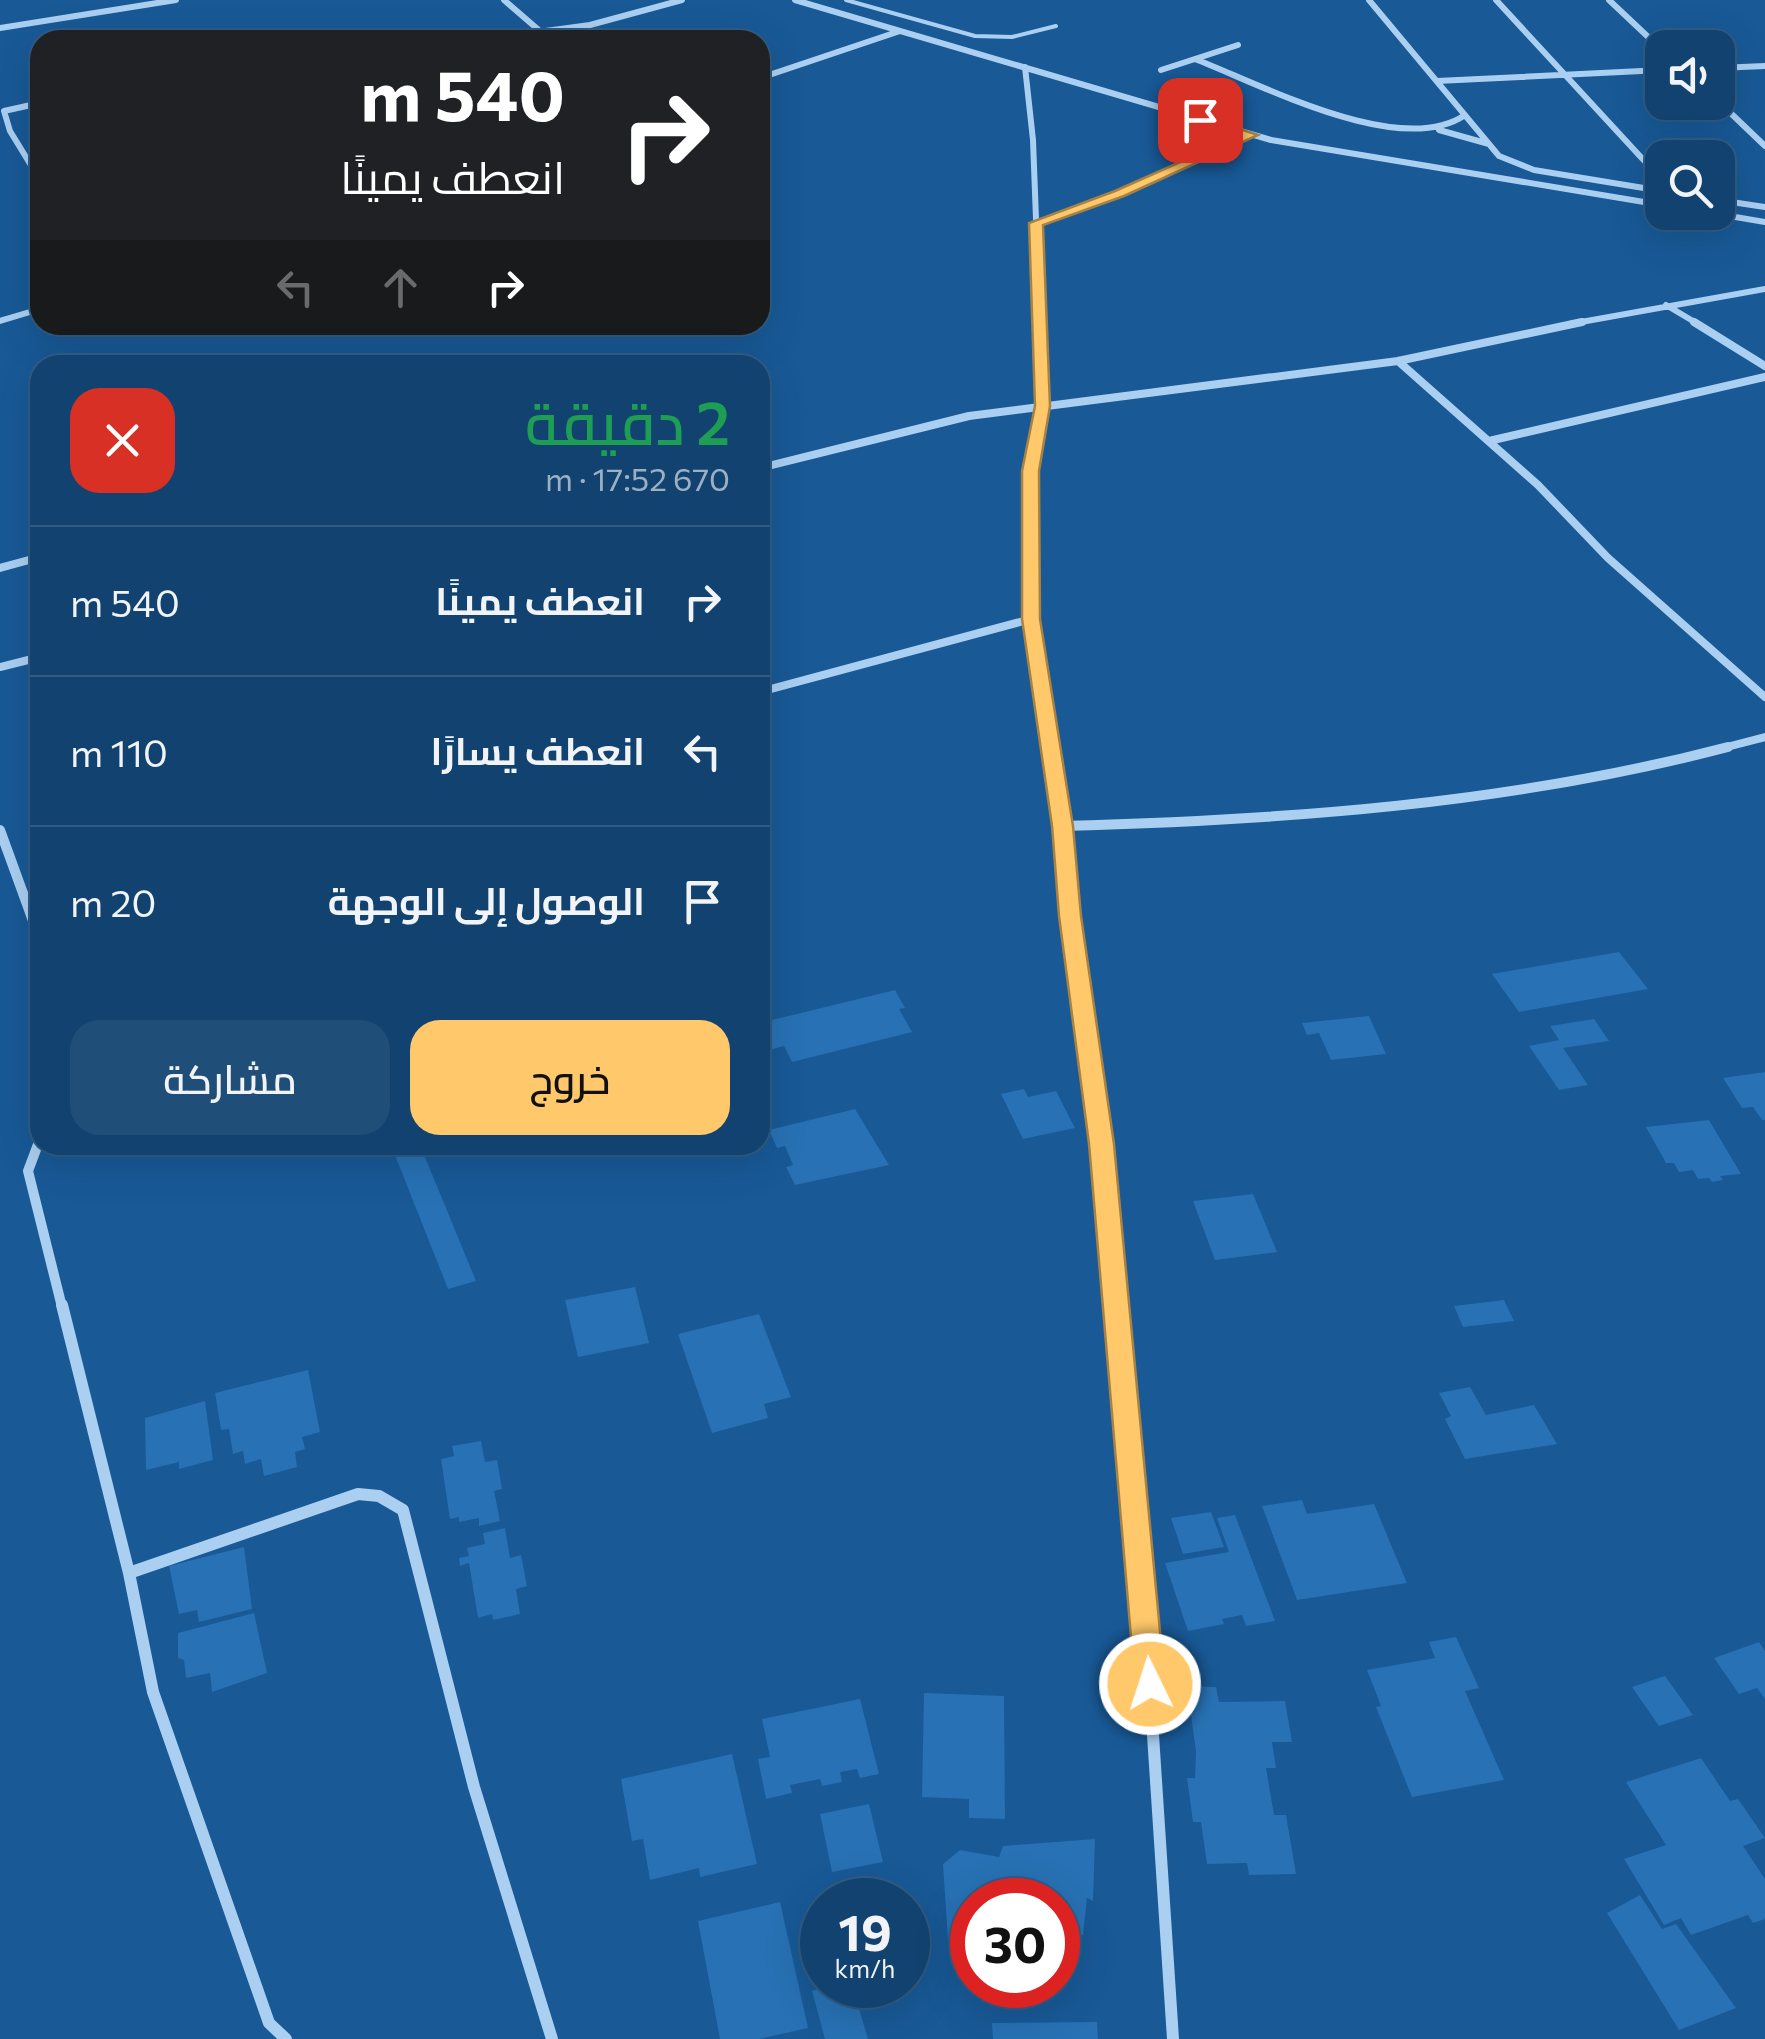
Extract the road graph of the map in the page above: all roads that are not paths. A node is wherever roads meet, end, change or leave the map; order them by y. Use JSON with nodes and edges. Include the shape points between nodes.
{"nodes":[{"id":1,"x":176,"y":0,"type":"edge"},
{"id":2,"x":504,"y":0,"type":"edge"},
{"id":3,"x":682,"y":0,"type":"edge"},
{"id":4,"x":795,"y":0,"type":"edge"},
{"id":5,"x":846,"y":0,"type":"edge"},
{"id":6,"x":1370,"y":0,"type":"edge"},
{"id":7,"x":1384,"y":0,"type":"edge"},
{"id":8,"x":1496,"y":0,"type":"edge"},
{"id":9,"x":1610,"y":0,"type":"edge"},
{"id":10,"x":1056,"y":26,"type":"dead end"},
{"id":11,"x":0,"y":28,"type":"edge"},
{"id":12,"x":539,"y":30,"type":"edge"},
{"id":13,"x":555,"y":30,"type":"edge"},
{"id":14,"x":902,"y":31,"type":"junction"},
{"id":15,"x":1645,"y":34,"type":"edge"},
{"id":16,"x":1238,"y":45,"type":"dead end"},
{"id":17,"x":1195,"y":58,"type":"junction"},
{"id":18,"x":1765,"y":66,"type":"edge"},
{"id":19,"x":1025,"y":67,"type":"junction"},
{"id":20,"x":1735,"y":67,"type":"edge"},
{"id":21,"x":1160,"y":70,"type":"dead end"},
{"id":22,"x":1645,"y":71,"type":"edge"},
{"id":23,"x":770,"y":75,"type":"edge"},
{"id":24,"x":1566,"y":75,"type":"junction"},
{"id":25,"x":1437,"y":81,"type":"junction"},
{"id":26,"x":30,"y":104,"type":"edge"},
{"id":27,"x":2,"y":111,"type":"edge"},
{"id":28,"x":1465,"y":115,"type":"junction"},
{"id":29,"x":1735,"y":117,"type":"edge"},
{"id":30,"x":1439,"y":130,"type":"junction"},
{"id":31,"x":1251,"y":135,"type":"junction"},
{"id":32,"x":1490,"y":144,"type":"junction"},
{"id":33,"x":1765,"y":146,"type":"edge"},
{"id":34,"x":1645,"y":161,"type":"edge"},
{"id":35,"x":30,"y":164,"type":"edge"},
{"id":36,"x":1645,"y":188,"type":"edge"},
{"id":37,"x":1645,"y":203,"type":"edge"},
{"id":38,"x":1735,"y":203,"type":"edge"},
{"id":39,"x":1765,"y":207,"type":"edge"},
{"id":40,"x":1735,"y":217,"type":"edge"},
{"id":41,"x":1765,"y":222,"type":"edge"},
{"id":42,"x":1036,"y":223,"type":"junction"},
{"id":43,"x":1765,"y":289,"type":"edge"},
{"id":44,"x":1666,"y":304,"type":"junction"},
{"id":45,"x":30,"y":313,"type":"edge"},
{"id":46,"x":0,"y":321,"type":"edge"},
{"id":47,"x":1398,"y":361,"type":"junction"},
{"id":48,"x":1765,"y":366,"type":"edge"},
{"id":49,"x":1765,"y":378,"type":"edge"},
{"id":50,"x":1042,"y":406,"type":"junction"},
{"id":51,"x":1488,"y":441,"type":"junction"},
{"id":52,"x":770,"y":465,"type":"edge"},
{"id":53,"x":30,"y":560,"type":"edge"},
{"id":54,"x":0,"y":568,"type":"edge"},
{"id":55,"x":1031,"y":619,"type":"junction"},
{"id":56,"x":30,"y":660,"type":"edge"},
{"id":57,"x":0,"y":667,"type":"edge"},
{"id":58,"x":770,"y":689,"type":"edge"},
{"id":59,"x":1765,"y":697,"type":"edge"},
{"id":60,"x":1765,"y":738,"type":"edge"},
{"id":61,"x":1062,"y":826,"type":"junction"},
{"id":62,"x":0,"y":830,"type":"edge"},
{"id":63,"x":30,"y":912,"type":"edge"},
{"id":64,"x":34,"y":1155,"type":"edge"},
{"id":65,"x":129,"y":1573,"type":"junction"},
{"id":66,"x":286,"y":2039,"type":"edge"},
{"id":67,"x":552,"y":2039,"type":"edge"},
{"id":68,"x":1173,"y":2039,"type":"edge"}],
"edges":[{"from":1,"to":11,"type":"street"},
{"from":2,"to":12,"type":"street"},
{"from":3,"to":13,"type":"street"},
{"from":4,"to":14,"type":"street"},
{"from":5,"to":10,"type":"lane","via":[[976,36],[1012,37]]},
{"from":6,"to":7,"type":"street"},
{"from":6,"to":25,"type":"street"},
{"from":8,"to":24,"type":"street"},
{"from":9,"to":15,"type":"street"},
{"from":14,"to":19,"type":"street"},
{"from":14,"to":23,"type":"street"},
{"from":16,"to":17,"type":"street"},
{"from":17,"to":21,"type":"street"},
{"from":17,"to":30,"type":"street","via":[[1370,126]]},
{"from":18,"to":20,"type":"street"},
{"from":19,"to":31,"type":"street"},
{"from":19,"to":42,"type":"street"},
{"from":22,"to":24,"type":"street"},
{"from":24,"to":25,"type":"street"},
{"from":24,"to":34,"type":"street"},
{"from":25,"to":28,"type":"street"},
{"from":26,"to":27,"type":"street"},
{"from":27,"to":35,"type":"street"},
{"from":28,"to":30,"type":"street"},
{"from":28,"to":32,"type":"street"},
{"from":29,"to":33,"type":"street"},
{"from":30,"to":32,"type":"street"},
{"from":31,"to":37,"type":"street"},
{"from":31,"to":42,"type":"street"},
{"from":32,"to":36,"type":"street","via":[[1499,156],[1534,170]]},
{"from":38,"to":39,"type":"street"},
{"from":40,"to":41,"type":"street"},
{"from":42,"to":50,"type":"street"},
{"from":43,"to":44,"type":"street"},
{"from":44,"to":47,"type":"street"},
{"from":44,"to":48,"type":"street"},
{"from":45,"to":46,"type":"street"},
{"from":47,"to":50,"type":"street"},
{"from":47,"to":51,"type":"street"},
{"from":49,"to":51,"type":"street"},
{"from":50,"to":52,"type":"street","via":[[893,432]]},
{"from":50,"to":55,"type":"street","via":[[1030,471]]},
{"from":51,"to":59,"type":"street"},
{"from":53,"to":54,"type":"street"},
{"from":55,"to":58,"type":"street"},
{"from":55,"to":61,"type":"street"},
{"from":56,"to":57,"type":"street"},
{"from":60,"to":61,"type":"street","via":[[1536,789],[1367,812]]},
{"from":61,"to":68,"type":"street","via":[[1102,1144],[1147,1644]]},
{"from":62,"to":63,"type":"street"},
{"from":64,"to":65,"type":"street","via":[[28,1171]]},
{"from":65,"to":66,"type":"street","via":[[152,1692],[269,2023]]},
{"from":65,"to":67,"type":"street","via":[[358,1494],[379,1496],[403,1510],[474,1787]]}]}
